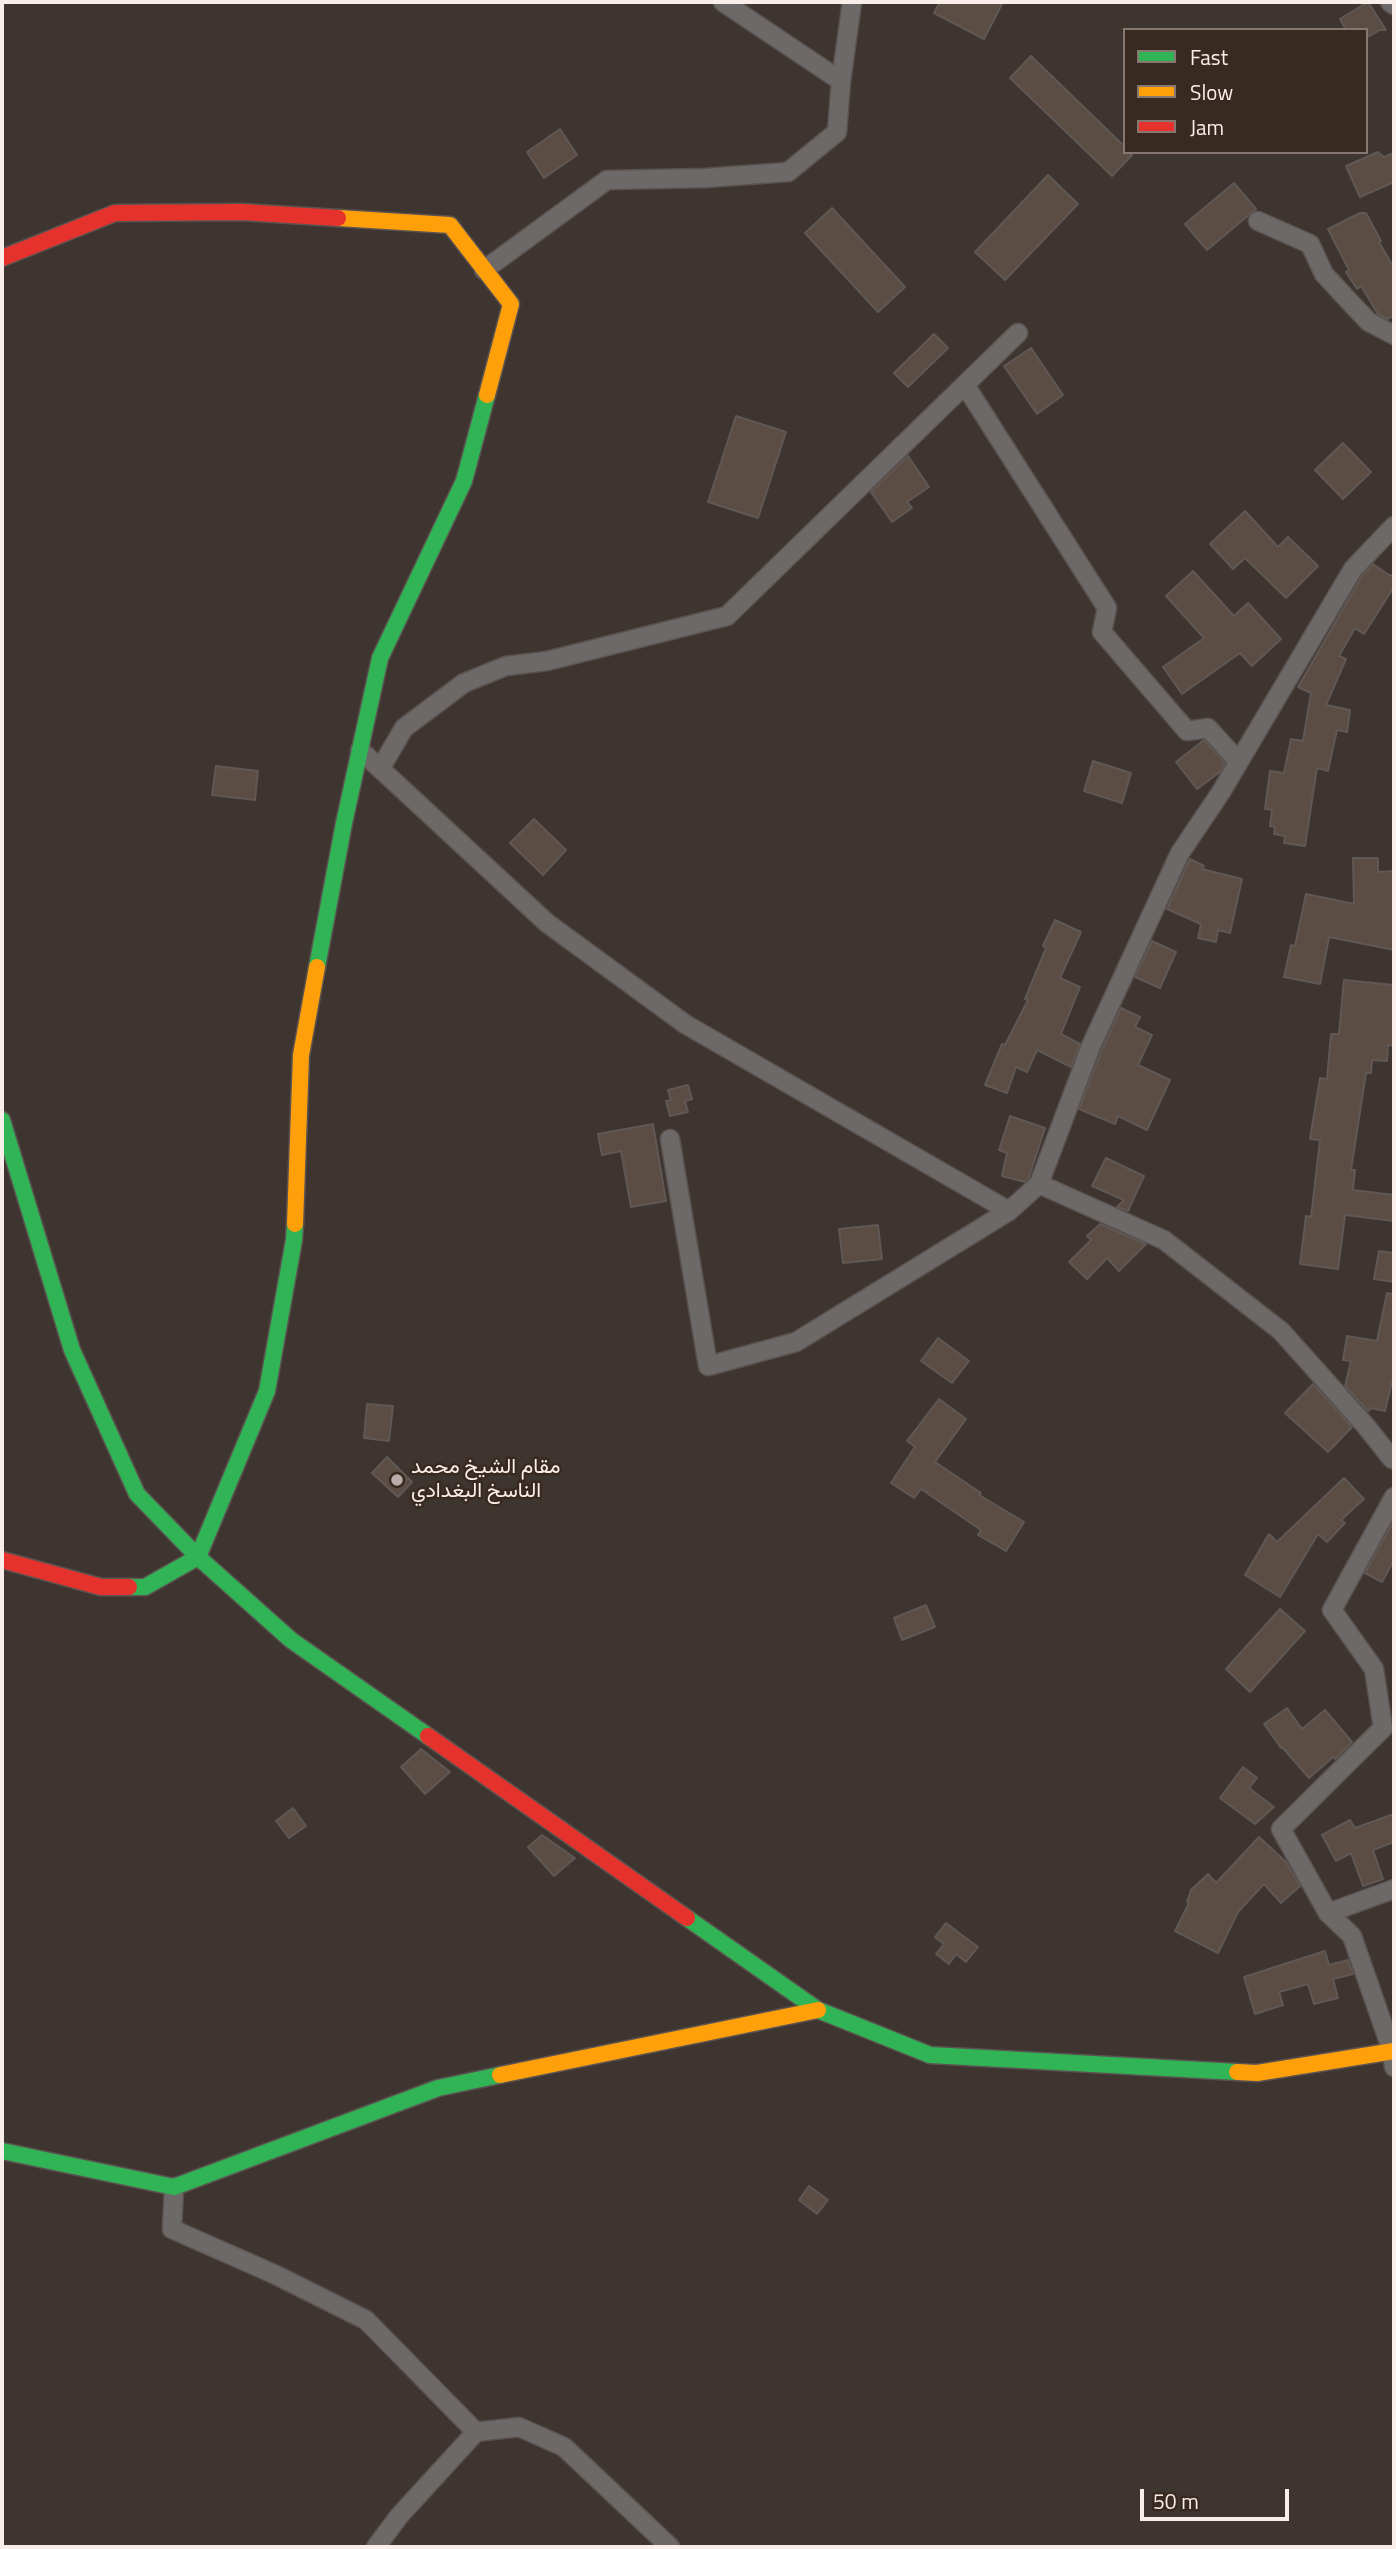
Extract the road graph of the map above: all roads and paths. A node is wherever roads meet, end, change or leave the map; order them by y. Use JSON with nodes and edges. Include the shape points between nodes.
{"nodes":[{"id":1,"x":723,"y":2,"type":"edge"},
{"id":2,"x":852,"y":2,"type":"edge"},
{"id":3,"x":1390,"y":2,"type":"edge"},
{"id":4,"x":1394,"y":5,"type":"edge"},
{"id":5,"x":841,"y":81,"type":"junction"},
{"id":6,"x":1258,"y":221,"type":"dead end"},
{"id":7,"x":2,"y":258,"type":"edge"},
{"id":8,"x":484,"y":270,"type":"junction"},
{"id":9,"x":1018,"y":333,"type":"dead end"},
{"id":10,"x":1394,"y":335,"type":"edge"},
{"id":11,"x":965,"y":385,"type":"junction"},
{"id":12,"x":1394,"y":526,"type":"edge"},
{"id":13,"x":360,"y":750,"type":"junction"},
{"id":14,"x":1239,"y":762,"type":"junction"},
{"id":15,"x":380,"y":769,"type":"junction"},
{"id":16,"x":2,"y":1120,"type":"edge"},
{"id":17,"x":670,"y":1139,"type":"dead end"},
{"id":18,"x":1039,"y":1184,"type":"junction"},
{"id":19,"x":1009,"y":1210,"type":"junction"},
{"id":20,"x":1393,"y":1459,"type":"edge"},
{"id":21,"x":1394,"y":1497,"type":"edge"},
{"id":22,"x":198,"y":1557,"type":"junction"},
{"id":23,"x":2,"y":1560,"type":"edge"},
{"id":24,"x":1389,"y":1733,"type":"edge"},
{"id":25,"x":1394,"y":1889,"type":"edge"},
{"id":26,"x":1328,"y":1913,"type":"junction"},
{"id":27,"x":818,"y":2010,"type":"junction"},
{"id":28,"x":1394,"y":2056,"type":"edge"},
{"id":29,"x":2,"y":2151,"type":"edge"},
{"id":30,"x":174,"y":2187,"type":"junction"},
{"id":31,"x":476,"y":2432,"type":"junction"},
{"id":32,"x":376,"y":2547,"type":"edge"},
{"id":33,"x":670,"y":2547,"type":"edge"}],
"edges":[{"from":1,"to":5,"type":"street"},
{"from":2,"to":5,"type":"street"},
{"from":3,"to":4,"type":"street"},
{"from":5,"to":8,"type":"street","via":[[837,132],[788,172],[607,180]]},
{"from":6,"to":10,"type":"street","via":[[1310,244],[1324,274],[1347,299],[1369,322]]},
{"from":7,"to":8,"type":"street","via":[[115,213],[242,212],[450,225]]},
{"from":8,"to":13,"type":"street","via":[[511,304],[464,481],[380,659]]},
{"from":9,"to":11,"type":"street"},
{"from":11,"to":14,"type":"street","via":[[1108,608],[1102,632],[1187,731],[1208,728]]},
{"from":11,"to":15,"type":"street","via":[[727,616],[547,661],[506,666],[464,684],[404,728]]},
{"from":12,"to":14,"type":"street","via":[[1353,569]]},
{"from":13,"to":15,"type":"street"},
{"from":13,"to":22,"type":"street","via":[[301,1055],[295,1240],[267,1391]]},
{"from":14,"to":18,"type":"street","via":[[1180,853],[1149,916],[1091,1046]]},
{"from":15,"to":19,"type":"street","via":[[547,923],[685,1024]]},
{"from":16,"to":22,"type":"street","via":[[72,1350],[138,1494]]},
{"from":17,"to":19,"type":"street","via":[[708,1366],[796,1342]]},
{"from":18,"to":19,"type":"street"},
{"from":18,"to":20,"type":"street","via":[[1164,1240],[1270,1322]]},
{"from":21,"to":24,"type":"street","via":[[1332,1610],[1374,1669]]},
{"from":22,"to":23,"type":"street","via":[[145,1587],[101,1587]]},
{"from":22,"to":27,"type":"street","via":[[291,1640]]},
{"from":24,"to":26,"type":"street","via":[[1281,1829]]},
{"from":25,"to":26,"type":"street"},
{"from":26,"to":28,"type":"street","via":[[1352,1936]]},
{"from":27,"to":28,"type":"street","via":[[930,2055],[1257,2073]]},
{"from":27,"to":30,"type":"street","via":[[438,2088]]},
{"from":29,"to":30,"type":"street"},
{"from":30,"to":31,"type":"street","via":[[172,2230],[366,2320]]},
{"from":31,"to":32,"type":"street"},
{"from":31,"to":33,"type":"street","via":[[519,2427],[564,2447]]}]}
